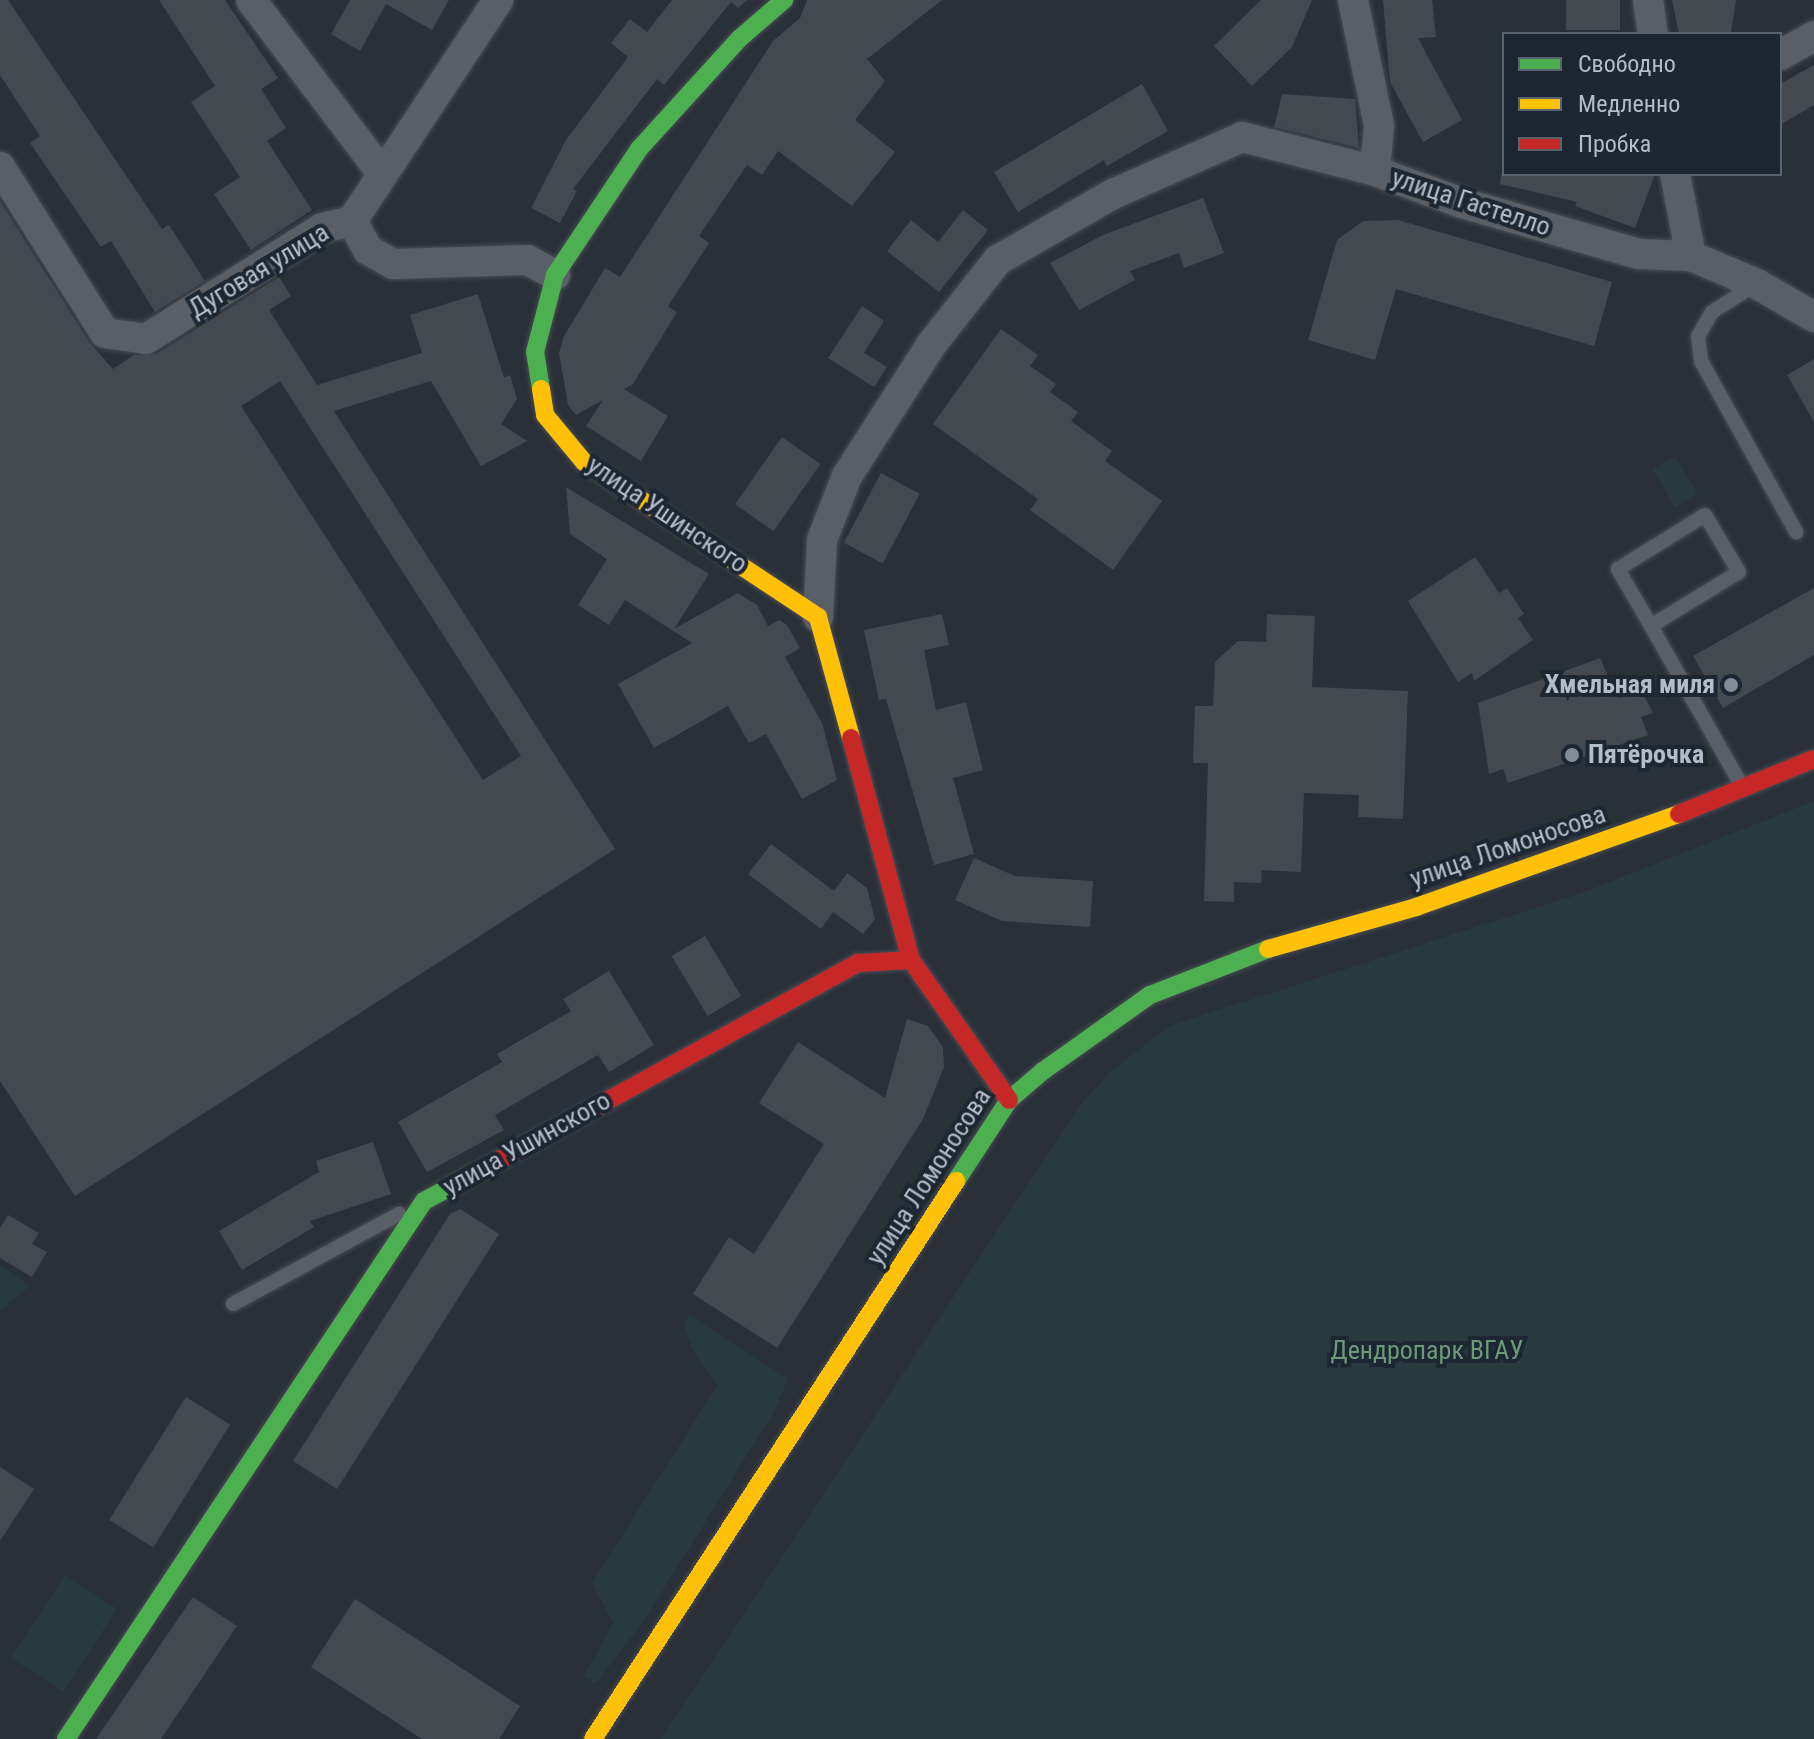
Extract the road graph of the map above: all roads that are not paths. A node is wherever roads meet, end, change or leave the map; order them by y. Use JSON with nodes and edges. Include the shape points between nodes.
{"nodes":[{"id":1,"x":251,"y":0,"type":"edge"},
{"id":2,"x":498,"y":0,"type":"edge"},
{"id":3,"x":784,"y":0,"type":"edge"},
{"id":4,"x":1353,"y":0,"type":"edge"},
{"id":5,"x":1648,"y":0,"type":"edge"},
{"id":6,"x":1653,"y":32,"type":"edge"},
{"id":7,"x":1814,"y":36,"type":"edge"},
{"id":8,"x":1782,"y":54,"type":"edge"},
{"id":9,"x":0,"y":167,"type":"edge"},
{"id":10,"x":1375,"y":171,"type":"junction"},
{"id":11,"x":381,"y":172,"type":"junction"},
{"id":12,"x":1675,"y":176,"type":"edge"},
{"id":13,"x":352,"y":221,"type":"junction"},
{"id":14,"x":1691,"y":256,"type":"junction"},
{"id":15,"x":555,"y":275,"type":"junction"},
{"id":16,"x":1757,"y":284,"type":"junction"},
{"id":17,"x":1814,"y":317,"type":"edge"},
{"id":18,"x":1796,"y":532,"type":"dead end"},
{"id":19,"x":818,"y":617,"type":"junction"},
{"id":20,"x":1651,"y":626,"type":"junction"},
{"id":21,"x":1814,"y":759,"type":"edge"},
{"id":22,"x":1744,"y":790,"type":"junction"},
{"id":23,"x":911,"y":960,"type":"junction"},
{"id":24,"x":1009,"y":1100,"type":"junction"},
{"id":25,"x":424,"y":1201,"type":"junction"},
{"id":26,"x":233,"y":1304,"type":"dead end"},
{"id":27,"x":66,"y":1739,"type":"edge"},
{"id":28,"x":593,"y":1739,"type":"edge"}],
"edges":[{"from":1,"to":11,"type":"street"},
{"from":2,"to":11,"type":"street","name":"Дуговая улица"},
{"from":3,"to":15,"type":"street","name":"улица Ушинского","via":[[739,39],[639,149]]},
{"from":4,"to":10,"type":"street","name":"улица Гастелло","via":[[1379,126]]},
{"from":5,"to":6,"type":"street"},
{"from":7,"to":8,"type":"street"},
{"from":9,"to":13,"type":"street","name":"Дуговая улица","via":[[105,333],[146,339],[322,228]]},
{"from":10,"to":14,"type":"street","name":"улица Гастелло","via":[[1462,203],[1639,254]]},
{"from":10,"to":19,"type":"street","via":[[1242,137],[1113,194],[998,260],[931,345],[847,476],[822,540]]},
{"from":11,"to":13,"type":"street","name":"Дуговая улица"},
{"from":12,"to":14,"type":"street"},
{"from":13,"to":15,"type":"street","via":[[368,250],[393,264],[528,260]]},
{"from":14,"to":16,"type":"street"},
{"from":15,"to":19,"type":"street","name":"улица Ушинского","via":[[535,352],[545,415],[584,462]]},
{"from":16,"to":17,"type":"street"},
{"from":16,"to":18,"type":"lane","via":[[1712,312],[1698,336],[1701,361]]},
{"from":19,"to":23,"type":"street"},
{"from":20,"to":20,"type":"lane","via":[[1739,572],[1705,515],[1618,569]]},
{"from":20,"to":22,"type":"lane"},
{"from":21,"to":22,"type":"street","name":"улица Ломоносова"},
{"from":22,"to":24,"type":"street","name":"улица Ломоносова","via":[[1416,907],[1239,957],[1150,995]]},
{"from":23,"to":24,"type":"street"},
{"from":23,"to":25,"type":"street","name":"улица Ушинского","via":[[858,963]]},
{"from":24,"to":28,"type":"street","name":"улица Ломоносова"},
{"from":25,"to":26,"type":"lane","name":"улица Ушинского"},
{"from":25,"to":27,"type":"street"}]}
